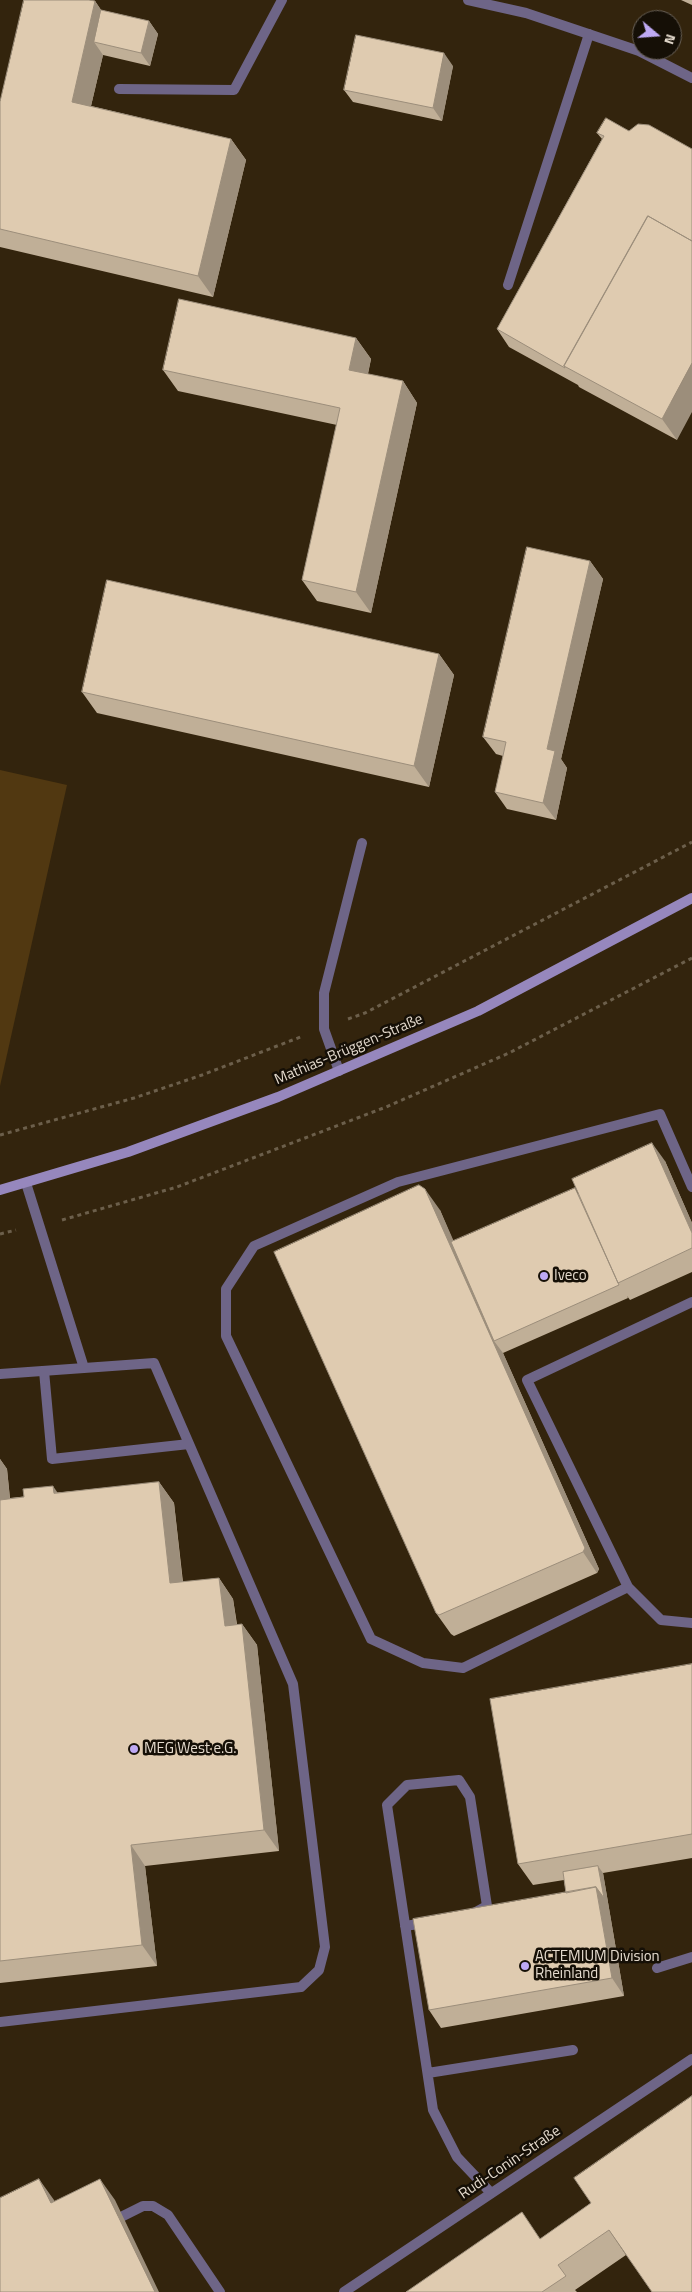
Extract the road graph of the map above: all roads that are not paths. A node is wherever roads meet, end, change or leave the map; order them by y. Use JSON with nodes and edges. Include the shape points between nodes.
{"nodes":[{"id":1,"x":282,"y":0,"type":"edge"},
{"id":2,"x":468,"y":0,"type":"edge"},
{"id":3,"x":589,"y":34,"type":"junction"},
{"id":4,"x":692,"y":78,"type":"edge"},
{"id":5,"x":119,"y":89,"type":"dead end"},
{"id":6,"x":508,"y":285,"type":"dead end"},
{"id":7,"x":362,"y":843,"type":"dead end"},
{"id":8,"x":692,"y":898,"type":"edge"},
{"id":9,"x":339,"y":1071,"type":"junction"},
{"id":10,"x":26,"y":1183,"type":"junction"},
{"id":11,"x":692,"y":1187,"type":"edge"},
{"id":12,"x":0,"y":1190,"type":"edge"},
{"id":13,"x":692,"y":1302,"type":"edge"},
{"id":14,"x":84,"y":1368,"type":"junction"},
{"id":15,"x":44,"y":1371,"type":"junction"},
{"id":16,"x":0,"y":1374,"type":"edge"},
{"id":17,"x":189,"y":1444,"type":"junction"},
{"id":18,"x":628,"y":1587,"type":"junction"},
{"id":19,"x":692,"y":1624,"type":"edge"},
{"id":20,"x":464,"y":1916,"type":"edge"},
{"id":21,"x":434,"y":1921,"type":"edge"},
{"id":22,"x":405,"y":1926,"type":"junction"},
{"id":23,"x":692,"y":1957,"type":"edge"},
{"id":24,"x":657,"y":1968,"type":"dead end"},
{"id":25,"x":0,"y":2022,"type":"edge"},
{"id":26,"x":573,"y":2050,"type":"dead end"},
{"id":27,"x":692,"y":2058,"type":"edge"},
{"id":28,"x":428,"y":2073,"type":"junction"},
{"id":29,"x":491,"y":2193,"type":"junction"},
{"id":30,"x":123,"y":2216,"type":"dead end"},
{"id":31,"x":220,"y":2292,"type":"edge"},
{"id":32,"x":344,"y":2292,"type":"edge"}],
"edges":[{"from":1,"to":5,"type":"street","via":[[234,90]]},
{"from":2,"to":3,"type":"street","via":[[526,13]]},
{"from":3,"to":4,"type":"street","via":[[639,51]]},
{"from":3,"to":6,"type":"street"},
{"from":7,"to":9,"type":"street","via":[[324,993],[324,1029]]},
{"from":8,"to":9,"type":"street","name":"Mathias-Brüggen-Straße","via":[[478,1011]]},
{"from":9,"to":10,"type":"street","name":"Mathias-Brüggen-Straße","via":[[128,1152]]},
{"from":10,"to":12,"type":"street","name":"Mathias-Brüggen-Straße"},
{"from":10,"to":14,"type":"street"},
{"from":11,"to":18,"type":"street","via":[[660,1114],[398,1182],[254,1246],[226,1289],[226,1336],[371,1639],[423,1663],[463,1668]]},
{"from":13,"to":18,"type":"street","via":[[527,1380]]},
{"from":14,"to":15,"type":"street"},
{"from":14,"to":17,"type":"street","via":[[154,1363]]},
{"from":15,"to":16,"type":"street"},
{"from":15,"to":17,"type":"street","via":[[52,1459]]},
{"from":17,"to":25,"type":"street","via":[[293,1684],[325,1947],[319,1970],[300,1987]]},
{"from":18,"to":19,"type":"street","via":[[661,1620]]},
{"from":20,"to":22,"type":"street","via":[[487,1906],[470,1797],[459,1780],[407,1786],[387,1805]]},
{"from":21,"to":22,"type":"street"},
{"from":22,"to":28,"type":"street"},
{"from":23,"to":24,"type":"street"},
{"from":26,"to":28,"type":"street"},
{"from":27,"to":29,"type":"street","name":"Rudi-Conin-Straße"},
{"from":28,"to":29,"type":"street","via":[[433,2110],[457,2157]]},
{"from":29,"to":32,"type":"street","name":"Rudi-Conin-Straße"},
{"from":30,"to":31,"type":"street","via":[[143,2206],[153,2206],[168,2215]]}]}
